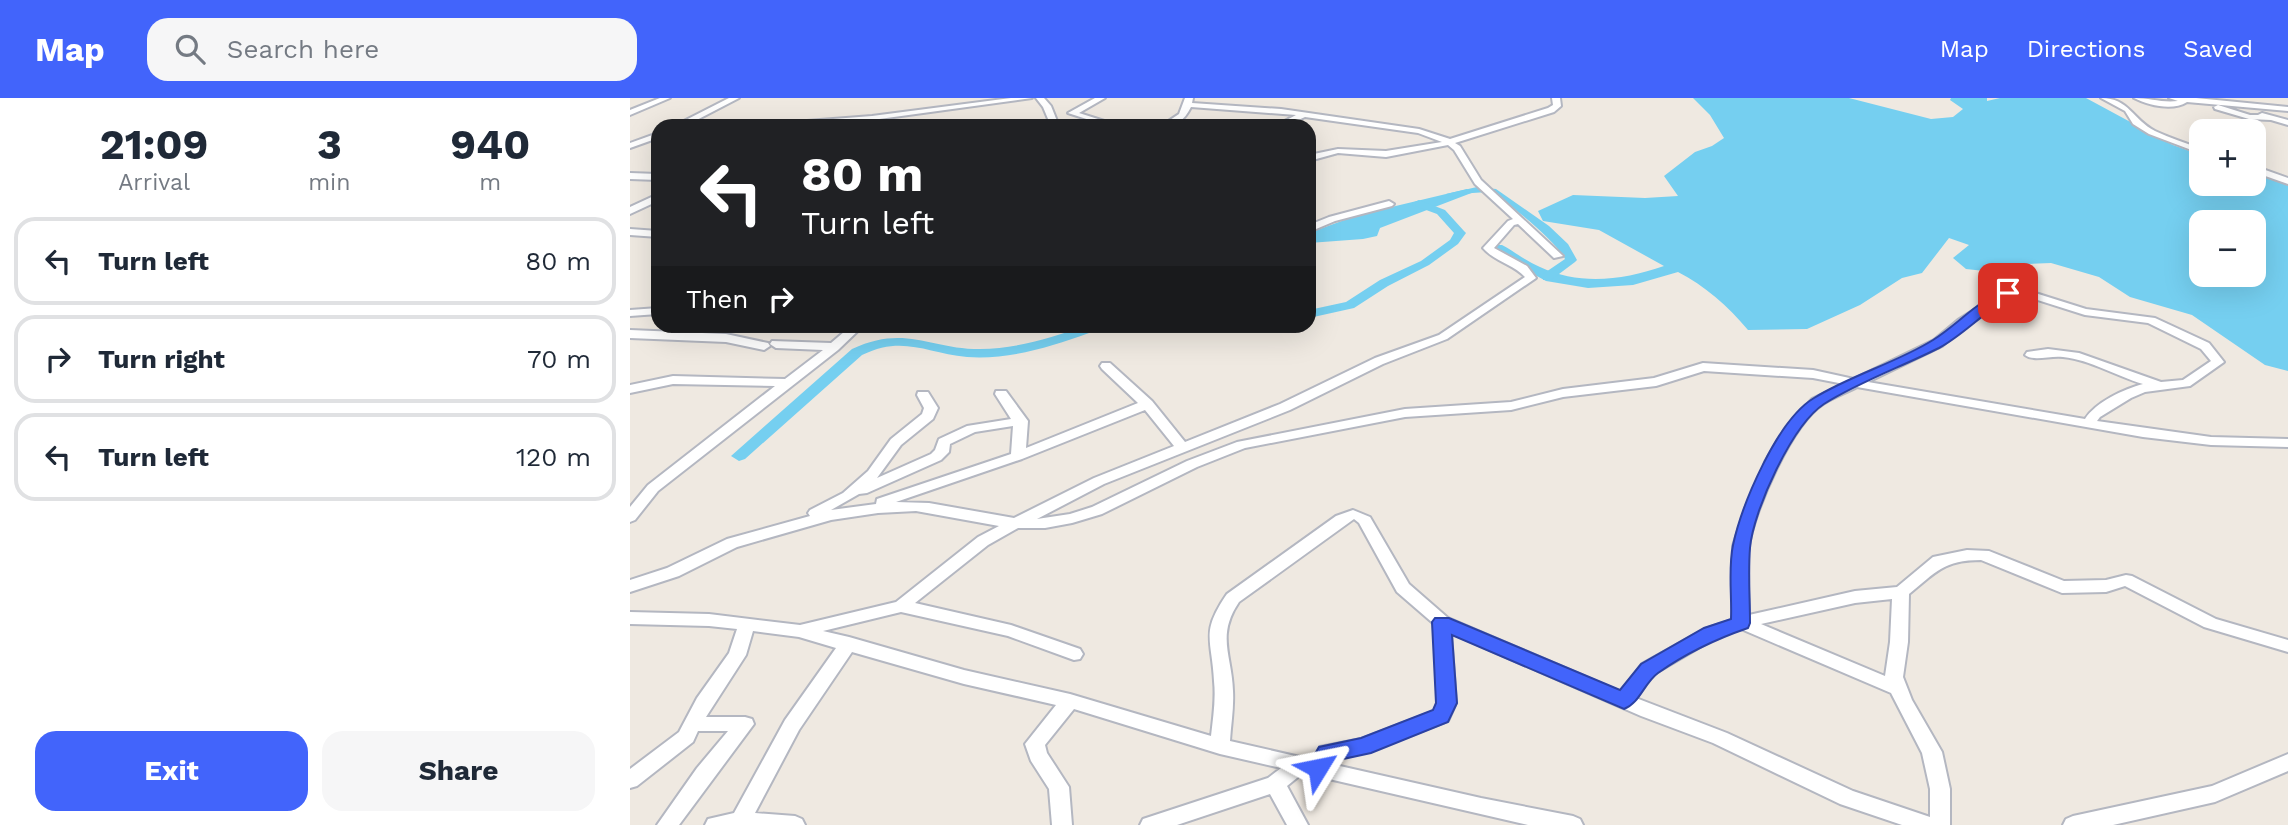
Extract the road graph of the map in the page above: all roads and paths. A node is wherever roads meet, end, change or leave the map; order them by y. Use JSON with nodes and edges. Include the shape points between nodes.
{"nodes":[{"id":1,"x":666,"y":98,"type":"edge"},
{"id":2,"x":735,"y":98,"type":"edge"},
{"id":3,"x":1028,"y":98,"type":"edge"},
{"id":4,"x":1040,"y":98,"type":"edge"},
{"id":5,"x":1101,"y":98,"type":"edge"},
{"id":6,"x":1556,"y":98,"type":"edge"},
{"id":7,"x":2105,"y":98,"type":"edge"},
{"id":8,"x":2138,"y":98,"type":"edge"},
{"id":9,"x":2173,"y":98,"type":"edge"},
{"id":10,"x":2195,"y":99,"type":"edge"},
{"id":11,"x":2285,"y":99,"type":"edge"},
{"id":12,"x":913,"y":100,"type":"edge"},
{"id":13,"x":1268,"y":100,"type":"edge"},
{"id":14,"x":2250,"y":100,"type":"edge"},
{"id":15,"x":1189,"y":102,"type":"edge"},
{"id":16,"x":2237,"y":103,"type":"junction"},
{"id":17,"x":2288,"y":108,"type":"edge"},
{"id":18,"x":1256,"y":109,"type":"junction"},
{"id":19,"x":630,"y":113,"type":"edge"},
{"id":20,"x":1305,"y":114,"type":"junction"},
{"id":21,"x":893,"y":115,"type":"junction"},
{"id":22,"x":2270,"y":118,"type":"junction"},
{"id":23,"x":692,"y":119,"type":"edge"},
{"id":24,"x":857,"y":119,"type":"edge"},
{"id":25,"x":1053,"y":119,"type":"edge"},
{"id":26,"x":1092,"y":119,"type":"edge"},
{"id":27,"x":1179,"y":119,"type":"edge"},
{"id":28,"x":1294,"y":119,"type":"edge"},
{"id":29,"x":2288,"y":123,"type":"edge"},
{"id":30,"x":651,"y":138,"type":"edge"},
{"id":31,"x":1450,"y":142,"type":"junction"},
{"id":32,"x":640,"y":143,"type":"junction"},
{"id":33,"x":651,"y":144,"type":"edge"},
{"id":34,"x":630,"y":146,"type":"edge"},
{"id":35,"x":2189,"y":147,"type":"edge"},
{"id":36,"x":1316,"y":156,"type":"edge"},
{"id":37,"x":2266,"y":174,"type":"edge"},
{"id":38,"x":630,"y":176,"type":"edge"},
{"id":39,"x":651,"y":177,"type":"edge"},
{"id":40,"x":2288,"y":181,"type":"edge"},
{"id":41,"x":651,"y":200,"type":"edge"},
{"id":42,"x":630,"y":202,"type":"edge"},
{"id":43,"x":646,"y":203,"type":"junction"},
{"id":44,"x":651,"y":203,"type":"edge"},
{"id":45,"x":1389,"y":204,"type":"dead end"},
{"id":46,"x":630,"y":211,"type":"edge"},
{"id":47,"x":1514,"y":223,"type":"junction"},
{"id":48,"x":1316,"y":226,"type":"edge"},
{"id":49,"x":630,"y":232,"type":"edge"},
{"id":50,"x":651,"y":234,"type":"edge"},
{"id":51,"x":1558,"y":256,"type":"dead end"},
{"id":52,"x":651,"y":312,"type":"edge"},
{"id":53,"x":630,"y":313,"type":"edge"},
{"id":54,"x":668,"y":333,"type":"edge"},
{"id":55,"x":724,"y":333,"type":"edge"},
{"id":56,"x":849,"y":333,"type":"edge"},
{"id":57,"x":630,"y":334,"type":"edge"},
{"id":58,"x":663,"y":336,"type":"junction"},
{"id":59,"x":718,"y":337,"type":"junction"},
{"id":60,"x":834,"y":347,"type":"junction"},
{"id":61,"x":2031,"y":355,"type":"dead end"},
{"id":62,"x":1106,"y":366,"type":"dead end"},
{"id":63,"x":787,"y":383,"type":"junction"},
{"id":64,"x":1853,"y":383,"type":"junction"},
{"id":65,"x":2160,"y":386,"type":"junction"},
{"id":66,"x":630,"y":389,"type":"edge"},
{"id":67,"x":1002,"y":394,"type":"dead end"},
{"id":68,"x":923,"y":395,"type":"dead end"},
{"id":69,"x":1147,"y":404,"type":"junction"},
{"id":70,"x":1021,"y":421,"type":"junction"},
{"id":71,"x":2090,"y":424,"type":"junction"},
{"id":72,"x":2288,"y":443,"type":"edge"},
{"id":73,"x":1182,"y":447,"type":"junction"},
{"id":74,"x":1017,"y":456,"type":"junction"},
{"id":75,"x":848,"y":496,"type":"junction"},
{"id":76,"x":828,"y":516,"type":"junction"},
{"id":77,"x":630,"y":517,"type":"edge"},
{"id":78,"x":1014,"y":524,"type":"junction"},
{"id":79,"x":789,"y":527,"type":"junction"},
{"id":80,"x":630,"y":586,"type":"edge"},
{"id":81,"x":1901,"y":592,"type":"junction"},
{"id":82,"x":901,"y":606,"type":"junction"},
{"id":83,"x":630,"y":618,"type":"edge"},
{"id":84,"x":1442,"y":622,"type":"junction"},
{"id":85,"x":1741,"y":623,"type":"junction"},
{"id":86,"x":747,"y":625,"type":"junction"},
{"id":87,"x":799,"y":631,"type":"junction"},
{"id":88,"x":849,"y":643,"type":"junction"},
{"id":89,"x":2288,"y":646,"type":"edge"},
{"id":90,"x":1074,"y":654,"type":"dead end"},
{"id":91,"x":1899,"y":689,"type":"junction"},
{"id":92,"x":1070,"y":701,"type":"junction"},
{"id":93,"x":1624,"y":701,"type":"junction"},
{"id":94,"x":693,"y":724,"type":"junction"},
{"id":95,"x":1220,"y":746,"type":"junction"},
{"id":96,"x":2288,"y":762,"type":"edge"},
{"id":97,"x":1308,"y":766,"type":"junction"},
{"id":98,"x":630,"y":779,"type":"edge"},
{"id":99,"x":1275,"y":784,"type":"junction"},
{"id":100,"x":739,"y":823,"type":"edge"},
{"id":101,"x":667,"y":825,"type":"edge"},
{"id":102,"x":715,"y":825,"type":"edge"},
{"id":103,"x":795,"y":825,"type":"edge"},
{"id":104,"x":1062,"y":825,"type":"edge"},
{"id":105,"x":1150,"y":825,"type":"edge"},
{"id":106,"x":1298,"y":825,"type":"edge"},
{"id":107,"x":1573,"y":825,"type":"edge"},
{"id":108,"x":1928,"y":825,"type":"edge"},
{"id":109,"x":1940,"y":825,"type":"edge"},
{"id":110,"x":2073,"y":825,"type":"edge"}],
"edges":[{"from":1,"to":19,"type":"street"},
{"from":2,"to":23,"type":"street"},
{"from":3,"to":21,"type":"street"},
{"from":4,"to":25,"type":"street"},
{"from":5,"to":26,"type":"street","via":[[1072,113]]},
{"from":6,"to":31,"type":"street","via":[[1552,110]]},
{"from":7,"to":35,"type":"street","via":[[2132,111],[2136,122],[2152,132]]},
{"from":8,"to":10,"type":"street","via":[[2164,106]]},
{"from":9,"to":10,"type":"street"},
{"from":10,"to":16,"type":"street"},
{"from":10,"to":22,"type":"street","via":[[2248,117]]},
{"from":11,"to":14,"type":"street"},
{"from":12,"to":21,"type":"street"},
{"from":13,"to":18,"type":"street"},
{"from":14,"to":16,"type":"street"},
{"from":15,"to":18,"type":"street"},
{"from":15,"to":27,"type":"street"},
{"from":16,"to":17,"type":"street"},
{"from":16,"to":22,"type":"street"},
{"from":18,"to":20,"type":"street"},
{"from":20,"to":28,"type":"street"},
{"from":20,"to":31,"type":"street","via":[[1419,131]]},
{"from":21,"to":24,"type":"street"},
{"from":22,"to":29,"type":"street"},
{"from":30,"to":32,"type":"street"},
{"from":31,"to":36,"type":"street","via":[[1386,154],[1338,151]]},
{"from":31,"to":47,"type":"street","via":[[1478,182],[1502,203],[1497,212]]},
{"from":32,"to":33,"type":"street"},
{"from":32,"to":34,"type":"street"},
{"from":37,"to":40,"type":"street"},
{"from":38,"to":39,"type":"street"},
{"from":41,"to":43,"type":"street"},
{"from":42,"to":43,"type":"street"},
{"from":43,"to":44,"type":"street"},
{"from":43,"to":46,"type":"street"},
{"from":45,"to":48,"type":"street"},
{"from":47,"to":51,"type":"street"},
{"from":47,"to":73,"type":"street","via":[[1488,248],[1531,278],[1459,328],[1285,407]]},
{"from":49,"to":50,"type":"street"},
{"from":52,"to":53,"type":"street"},
{"from":54,"to":58,"type":"street"},
{"from":55,"to":59,"type":"street"},
{"from":56,"to":60,"type":"street"},
{"from":57,"to":58,"type":"street"},
{"from":58,"to":59,"type":"street"},
{"from":59,"to":60,"type":"street","via":[[770,345]]},
{"from":60,"to":63,"type":"street"},
{"from":61,"to":65,"type":"street","via":[[2056,351],[2080,356]]},
{"from":62,"to":69,"type":"street"},
{"from":63,"to":66,"type":"street","via":[[673,380]]},
{"from":63,"to":77,"type":"street","via":[[653,488]]},
{"from":64,"to":65,"type":"street","via":[[1938,343],[2001,296],[2019,293],[2085,312],[2151,320],[2205,346],[2218,362],[2186,383]]},
{"from":64,"to":71,"type":"street"},
{"from":64,"to":78,"type":"street","via":[[1790,370],[1703,367],[1656,382],[1585,388],[1511,407],[1391,415],[1216,452],[1113,506],[1074,518]]},
{"from":64,"to":85,"type":"street","via":[[1817,402],[1791,430],[1772,462],[1741,547]]},
{"from":65,"to":71,"type":"street","via":[[2126,395],[2095,414]]},
{"from":67,"to":70,"type":"street"},
{"from":68,"to":75,"type":"street","via":[[931,408],[928,416],[896,442],[873,474]]},
{"from":69,"to":73,"type":"street"},
{"from":69,"to":74,"type":"street"},
{"from":70,"to":74,"type":"street"},
{"from":70,"to":75,"type":"street","via":[[972,429],[944,442],[943,452],[936,457]]},
{"from":71,"to":72,"type":"street","via":[[2198,440]]},
{"from":73,"to":78,"type":"street","via":[[1099,481]]},
{"from":74,"to":76,"type":"street","via":[[913,493]]},
{"from":75,"to":79,"type":"street"},
{"from":76,"to":78,"type":"street","via":[[904,506]]},
{"from":76,"to":79,"type":"street"},
{"from":78,"to":82,"type":"street","via":[[983,541]]},
{"from":79,"to":80,"type":"street","via":[[732,543],[673,572]]},
{"from":81,"to":85,"type":"street","via":[[1855,597]]},
{"from":81,"to":89,"type":"street","via":[[1939,561],[1983,555],[2062,587],[2106,586],[2126,580],[2210,623]]},
{"from":81,"to":91,"type":"street","via":[[1894,677]]},
{"from":82,"to":87,"type":"street"},
{"from":82,"to":90,"type":"street","via":[[1011,631]]},
{"from":83,"to":86,"type":"street"},
{"from":84,"to":93,"type":"street"},
{"from":84,"to":95,"type":"street","via":[[1403,588],[1365,520],[1360,515],[1346,515],[1233,598],[1220,614],[1216,646],[1224,689]]},
{"from":84,"to":97,"type":"street","via":[[1447,703],[1441,716],[1363,746],[1326,754]]},
{"from":85,"to":91,"type":"street"},
{"from":85,"to":93,"type":"street","via":[[1711,633],[1648,669]]},
{"from":86,"to":87,"type":"street"},
{"from":86,"to":94,"type":"street","via":[[737,655]]},
{"from":87,"to":88,"type":"street"},
{"from":88,"to":92,"type":"street","via":[[964,677]]},
{"from":88,"to":100,"type":"street","via":[[792,725]]},
{"from":91,"to":109,"type":"street","via":[[1932,752],[1940,789]]},
{"from":92,"to":95,"type":"street"},
{"from":92,"to":104,"type":"street","via":[[1035,744],[1059,787]]},
{"from":93,"to":108,"type":"street","via":[[1720,738],[1847,798]]},
{"from":94,"to":98,"type":"street","via":[[676,746]]},
{"from":94,"to":101,"type":"street","via":[[745,724]]},
{"from":95,"to":97,"type":"street"},
{"from":96,"to":110,"type":"street","via":[[2215,794]]},
{"from":97,"to":99,"type":"street"},
{"from":97,"to":107,"type":"street"},
{"from":99,"to":105,"type":"street"},
{"from":99,"to":106,"type":"street"},
{"from":100,"to":102,"type":"street"},
{"from":100,"to":103,"type":"street"}]}
